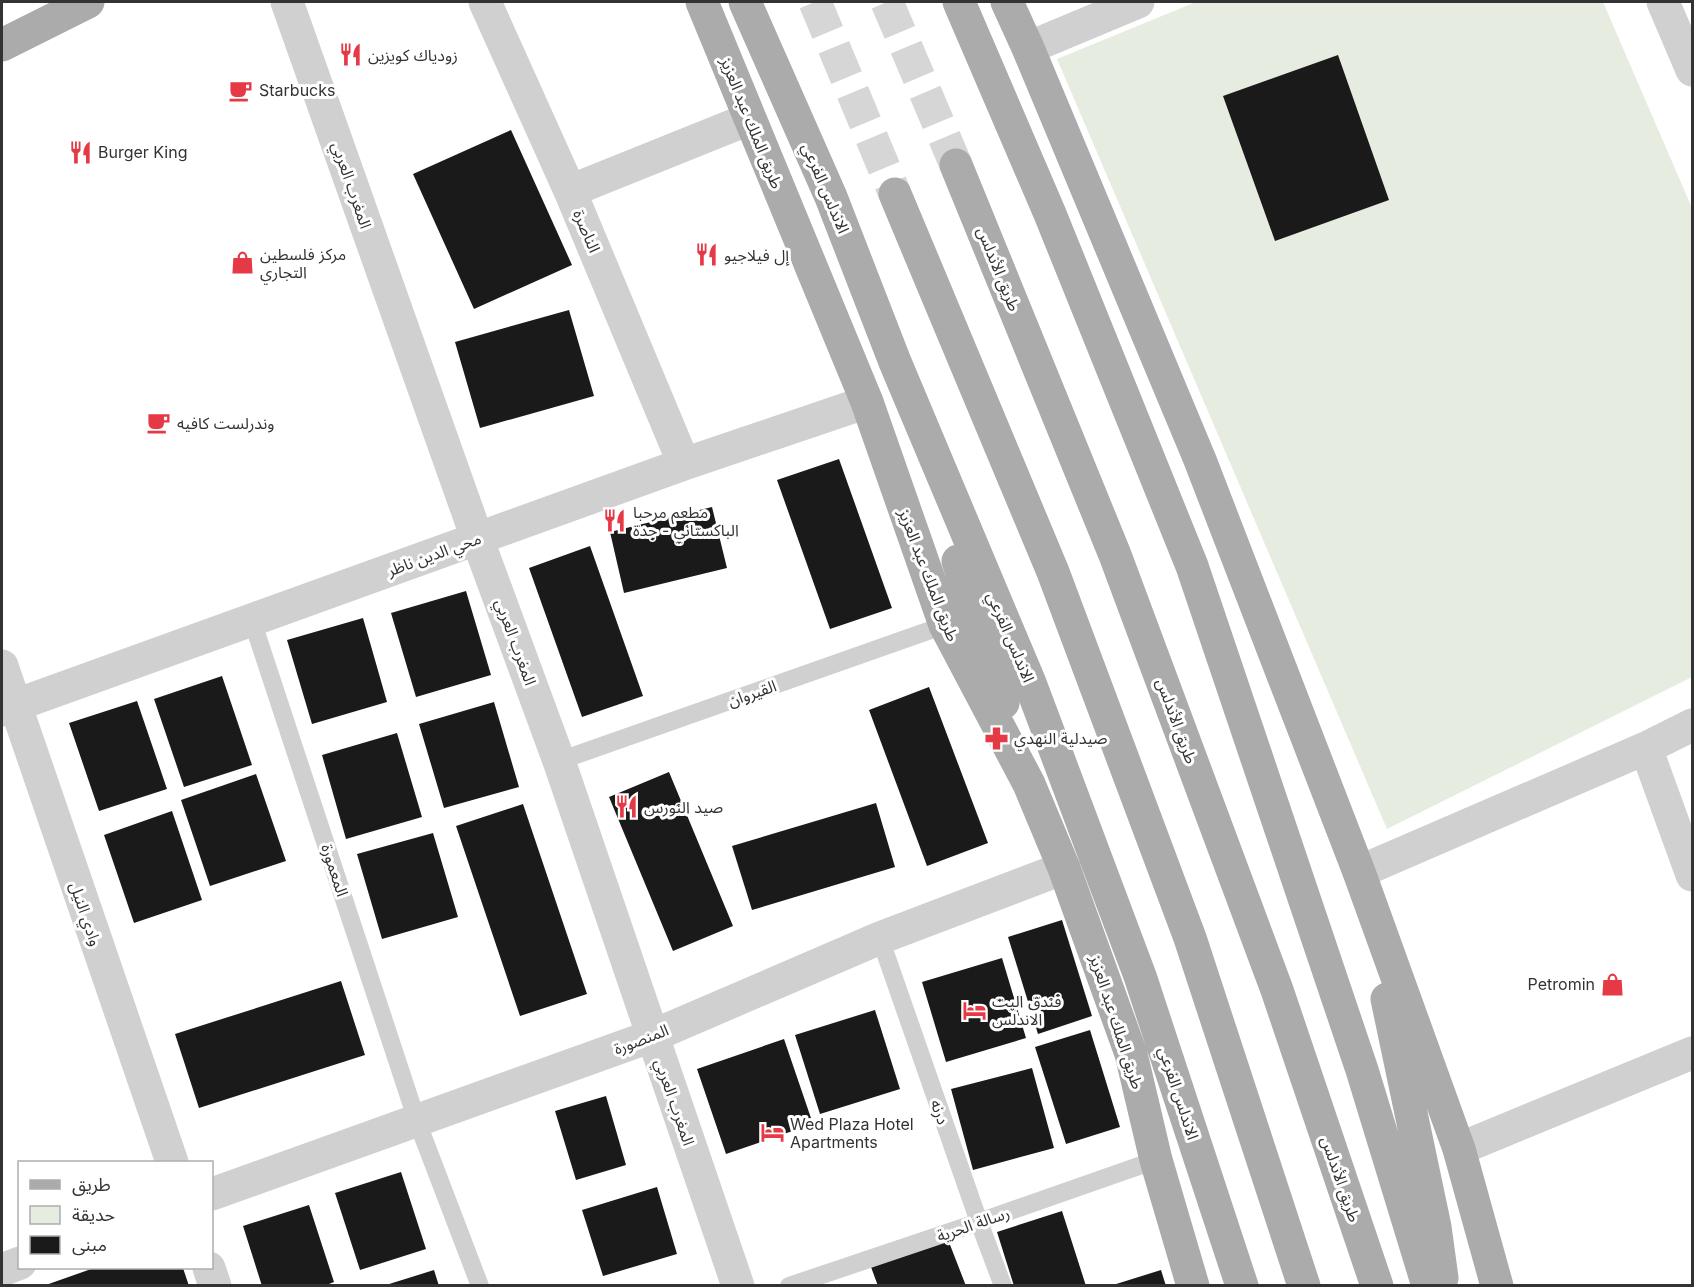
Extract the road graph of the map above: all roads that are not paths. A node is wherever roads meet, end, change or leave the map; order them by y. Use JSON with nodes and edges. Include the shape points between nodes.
{"nodes":[{"id":1,"x":88,"y":2,"type":"edge"},
{"id":2,"x":288,"y":2,"type":"edge"},
{"id":3,"x":485,"y":2,"type":"edge"},
{"id":4,"x":702,"y":2,"type":"edge"},
{"id":5,"x":745,"y":2,"type":"edge"},
{"id":6,"x":771,"y":2,"type":"edge"},
{"id":7,"x":935,"y":2,"type":"edge"},
{"id":8,"x":959,"y":2,"type":"edge"},
{"id":9,"x":1007,"y":2,"type":"edge"},
{"id":10,"x":1138,"y":2,"type":"edge"},
{"id":11,"x":1663,"y":2,"type":"edge"},
{"id":12,"x":2,"y":45,"type":"edge"},
{"id":13,"x":1028,"y":48,"type":"junction"},
{"id":14,"x":1692,"y":70,"type":"edge"},
{"id":15,"x":749,"y":118,"type":"junction"},
{"id":16,"x":956,"y":165,"type":"tunnel mouth"},
{"id":17,"x":570,"y":191,"type":"junction"},
{"id":18,"x":895,"y":194,"type":"tunnel mouth"},
{"id":19,"x":831,"y":197,"type":"junction"},
{"id":20,"x":1050,"y":214,"type":"junction"},
{"id":21,"x":895,"y":362,"type":"junction"},
{"id":22,"x":867,"y":402,"type":"junction"},
{"id":23,"x":684,"y":464,"type":"junction"},
{"id":24,"x":477,"y":538,"type":"junction"},
{"id":25,"x":252,"y":620,"type":"junction"},
{"id":26,"x":945,"y":625,"type":"junction"},
{"id":27,"x":2,"y":666,"type":"edge"},
{"id":28,"x":8,"y":708,"type":"edge"},
{"id":29,"x":1692,"y":725,"type":"edge"},
{"id":30,"x":1646,"y":748,"type":"junction"},
{"id":31,"x":559,"y":761,"type":"junction"},
{"id":32,"x":1029,"y":784,"type":"junction"},
{"id":33,"x":1064,"y":868,"type":"junction"},
{"id":34,"x":1359,"y":873,"type":"junction"},
{"id":35,"x":1692,"y":875,"type":"edge"},
{"id":36,"x":880,"y":938,"type":"junction"},
{"id":37,"x":652,"y":1036,"type":"junction"},
{"id":38,"x":1692,"y":1053,"type":"edge"},
{"id":39,"x":1131,"y":1054,"type":"junction"},
{"id":40,"x":417,"y":1121,"type":"junction"},
{"id":41,"x":1459,"y":1149,"type":"junction"},
{"id":42,"x":1156,"y":1160,"type":"junction"},
{"id":43,"x":172,"y":1161,"type":"edge"},
{"id":44,"x":213,"y":1194,"type":"edge"},
{"id":45,"x":978,"y":1222,"type":"junction"},
{"id":46,"x":18,"y":1264,"type":"edge"},
{"id":47,"x":209,"y":1269,"type":"edge"},
{"id":48,"x":2,"y":1270,"type":"edge"},
{"id":49,"x":215,"y":1286,"type":"edge"},
{"id":50,"x":480,"y":1286,"type":"edge"},
{"id":51,"x":738,"y":1286,"type":"edge"},
{"id":52,"x":789,"y":1286,"type":"edge"},
{"id":53,"x":1003,"y":1286,"type":"edge"},
{"id":54,"x":1193,"y":1286,"type":"edge"},
{"id":55,"x":1226,"y":1286,"type":"edge"},
{"id":56,"x":1242,"y":1286,"type":"edge"},
{"id":57,"x":1304,"y":1286,"type":"edge"},
{"id":58,"x":1377,"y":1286,"type":"edge"},
{"id":59,"x":1428,"y":1286,"type":"edge"},
{"id":60,"x":1443,"y":1286,"type":"edge"},
{"id":61,"x":1497,"y":1286,"type":"edge"}],
"edges":[{"from":1,"to":12,"type":"main road"},
{"from":2,"to":24,"type":"street","name":"المغرب العربي"},
{"from":3,"to":17,"type":"street","name":"الناصرة"},
{"from":4,"to":15,"type":"main road","name":"طريق الملك عبد العزيز"},
{"from":5,"to":19,"type":"main road","name":"الاندلس الفرعي"},
{"from":6,"to":19,"type":"main road","via":[[800,70]]},
{"from":7,"to":20,"type":"main road"},
{"from":8,"to":20,"type":"main road"},
{"from":9,"to":13,"type":"main road"},
{"from":10,"to":13,"type":"street"},
{"from":11,"to":14,"type":"street"},
{"from":13,"to":34,"type":"main road","via":[[1200,460]]},
{"from":15,"to":17,"type":"street"},
{"from":15,"to":22,"type":"main road","name":"طريق الملك عبد العزيز"},
{"from":16,"to":58,"type":"main road","name":"طريق الأندلس","via":[[1120,566],[1277,990]]},
{"from":17,"to":23,"type":"street","name":"الناصرة"},
{"from":18,"to":57,"type":"main road","via":[[1061,594],[1190,938]]},
{"from":19,"to":21,"type":"main road","name":"الاندلس الفرعي"},
{"from":20,"to":59,"type":"main road","via":[[1192,567],[1362,1070]]},
{"from":21,"to":32,"type":"main road"},
{"from":21,"to":56,"type":"main road","name":"الاندلس الفرعي","via":[[1067,781],[1140,976]]},
{"from":22,"to":23,"type":"street","name":"محي الدين ناظر"},
{"from":22,"to":26,"type":"main road","name":"طريق الملك عبد العزيز"},
{"from":23,"to":24,"type":"street","name":"محي الدين ناظر"},
{"from":24,"to":25,"type":"street","name":"محي الدين ناظر"},
{"from":24,"to":31,"type":"street","name":"المغرب العربي"},
{"from":25,"to":28,"type":"street","name":"محي الدين ناظر"},
{"from":25,"to":40,"type":"lane","name":"المعمورة"},
{"from":26,"to":31,"type":"lane","name":"القيروان"},
{"from":26,"to":32,"type":"main road","name":"طريق الملك عبد العزيز"},
{"from":27,"to":28,"type":"street","name":"وادي النيل"},
{"from":28,"to":43,"type":"street","name":"وادي النيل"},
{"from":29,"to":30,"type":"street"},
{"from":30,"to":34,"type":"street"},
{"from":30,"to":35,"type":"street"},
{"from":31,"to":37,"type":"street","name":"المغرب العربي"},
{"from":32,"to":33,"type":"main road","name":"طريق الملك عبد العزيز"},
{"from":33,"to":36,"type":"street","name":"المنصورة"},
{"from":33,"to":39,"type":"main road","name":"طريق الملك عبد العزيز"},
{"from":34,"to":41,"type":"main road"},
{"from":34,"to":60,"type":"main road","via":[[1436,1227]]},
{"from":36,"to":37,"type":"street","name":"المنصورة"},
{"from":36,"to":45,"type":"lane","name":"درنه"},
{"from":37,"to":40,"type":"street","name":"المنصورة"},
{"from":37,"to":51,"type":"street","name":"المغرب العربي"},
{"from":38,"to":41,"type":"street"},
{"from":39,"to":42,"type":"main road","name":"طريق الملك عبد العزيز"},
{"from":39,"to":55,"type":"main road"},
{"from":40,"to":44,"type":"street","name":"المنصورة"},
{"from":40,"to":50,"type":"lane","name":"المعمورة"},
{"from":41,"to":61,"type":"main road"},
{"from":42,"to":45,"type":"lane","name":"رسالة الحرية"},
{"from":42,"to":54,"type":"main road","name":"طريق الملك عبد العزيز"},
{"from":45,"to":52,"type":"lane","name":"رسالة الحرية"},
{"from":45,"to":53,"type":"lane","name":"درنه"},
{"from":46,"to":48,"type":"street"},
{"from":47,"to":49,"type":"street"}]}
